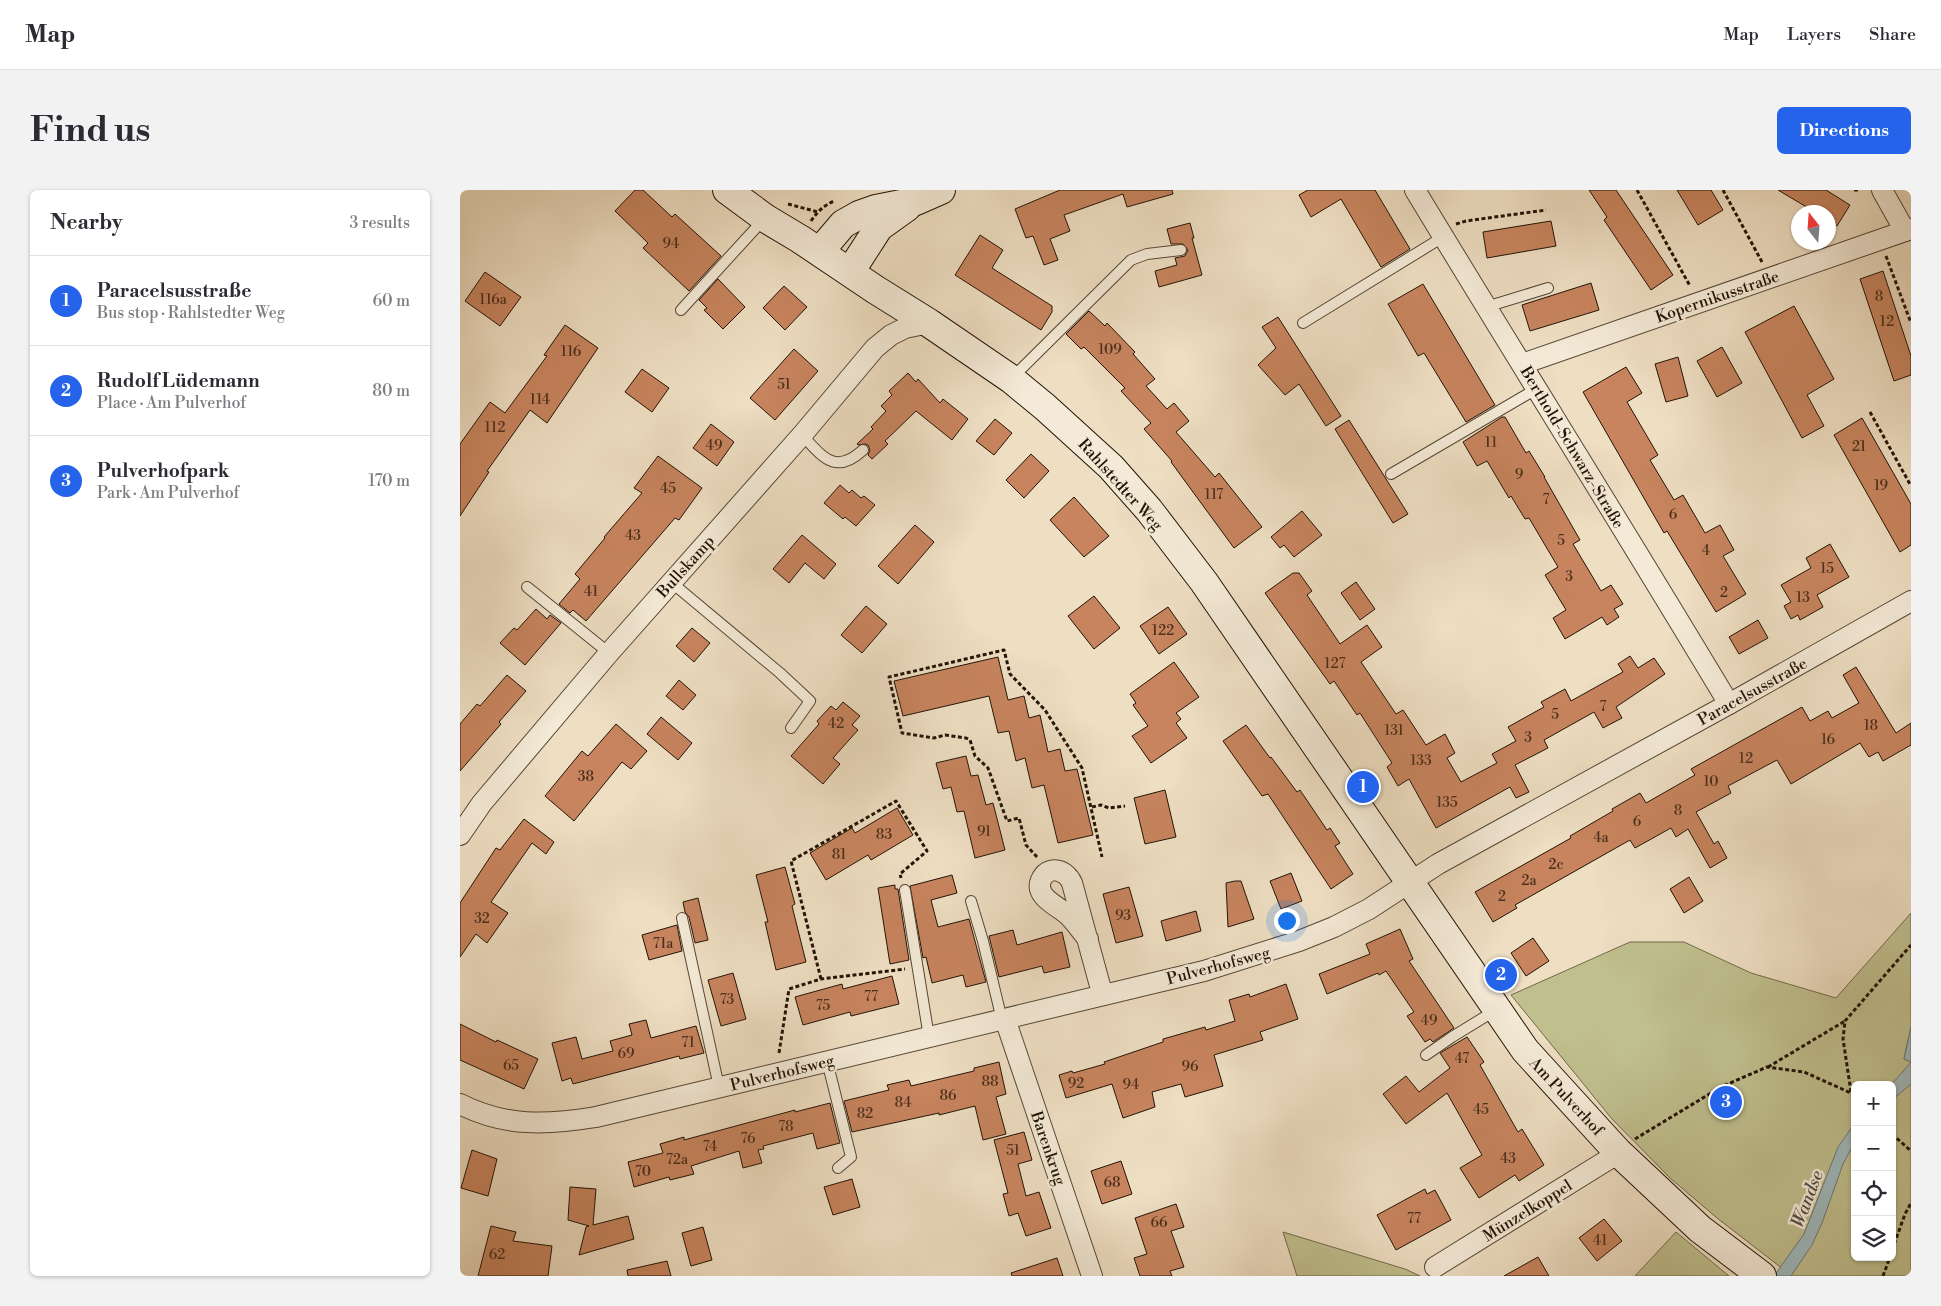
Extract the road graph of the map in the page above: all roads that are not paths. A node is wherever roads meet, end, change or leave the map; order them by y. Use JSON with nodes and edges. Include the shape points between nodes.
{"nodes":[{"id":1,"x":728,"y":190,"type":"edge"},
{"id":2,"x":941,"y":190,"type":"edge"},
{"id":3,"x":1415,"y":190,"type":"edge"},
{"id":4,"x":1882,"y":190,"type":"edge"},
{"id":5,"x":916,"y":201,"type":"junction"},
{"id":6,"x":774,"y":211,"type":"junction"},
{"id":7,"x":1908,"y":230,"type":"edge"},
{"id":8,"x":1442,"y":234,"type":"junction"},
{"id":9,"x":1181,"y":250,"type":"dead end"},
{"id":10,"x":820,"y":252,"type":"junction"},
{"id":11,"x":850,"y":272,"type":"junction"},
{"id":12,"x":1548,"y":288,"type":"dead end"},
{"id":13,"x":1486,"y":307,"type":"junction"},
{"id":14,"x":681,"y":310,"type":"dead end"},
{"id":15,"x":929,"y":323,"type":"junction"},
{"id":16,"x":1303,"y":324,"type":"dead end"},
{"id":17,"x":1522,"y":364,"type":"junction"},
{"id":18,"x":1011,"y":379,"type":"junction"},
{"id":19,"x":1538,"y":388,"type":"junction"},
{"id":20,"x":802,"y":435,"type":"junction"},
{"id":21,"x":863,"y":450,"type":"dead end"},
{"id":22,"x":1391,"y":474,"type":"dead end"},
{"id":23,"x":670,"y":582,"type":"junction"},
{"id":24,"x":527,"y":586,"type":"dead end"},
{"id":25,"x":1911,"y":601,"type":"edge"},
{"id":26,"x":609,"y":653,"type":"junction"},
{"id":27,"x":1729,"y":704,"type":"junction"},
{"id":28,"x":791,"y":728,"type":"dead end"},
{"id":29,"x":460,"y":834,"type":"edge"},
{"id":30,"x":1409,"y":883,"type":"junction"},
{"id":31,"x":905,"y":890,"type":"road end"},
{"id":32,"x":971,"y":901,"type":"dead end"},
{"id":33,"x":682,"y":918,"type":"dead end"},
{"id":34,"x":1088,"y":940,"type":"dead end"},
{"id":35,"x":1103,"y":995,"type":"junction"},
{"id":36,"x":1497,"y":1010,"type":"junction"},
{"id":37,"x":1003,"y":1020,"type":"junction"},
{"id":38,"x":929,"y":1036,"type":"junction"},
{"id":39,"x":1426,"y":1055,"type":"dead end"},
{"id":40,"x":827,"y":1061,"type":"junction"},
{"id":41,"x":720,"y":1088,"type":"junction"},
{"id":42,"x":460,"y":1104,"type":"edge"},
{"id":43,"x":1618,"y":1152,"type":"junction"},
{"id":44,"x":838,"y":1168,"type":"dead end"},
{"id":45,"x":1435,"y":1267,"type":"dead end"},
{"id":46,"x":1092,"y":1276,"type":"edge"},
{"id":47,"x":1762,"y":1276,"type":"edge"}],
"edges":[{"from":1,"to":6,"type":"street","name":"Rahlstedter Weg"},
{"from":2,"to":5,"type":"street"},
{"from":3,"to":8,"type":"street","name":"Berthold-Schwarz-Straße"},
{"from":4,"to":7,"type":"street"},
{"from":5,"to":10,"type":"street","via":[[859,215],[843,224]]},
{"from":5,"to":11,"type":"street","via":[[879,227]]},
{"from":6,"to":10,"type":"street","name":"Rahlstedter Weg"},
{"from":6,"to":14,"type":"lane"},
{"from":7,"to":17,"type":"street","name":"Kopernikusstraße"},
{"from":8,"to":13,"type":"street","name":"Berthold-Schwarz-Straße"},
{"from":8,"to":16,"type":"lane"},
{"from":9,"to":18,"type":"lane","via":[[1147,254],[1131,260]]},
{"from":10,"to":11,"type":"street","name":"Rahlstedter Weg"},
{"from":11,"to":15,"type":"street","name":"Rahlstedter Weg"},
{"from":12,"to":13,"type":"lane"},
{"from":13,"to":17,"type":"street","name":"Berthold-Schwarz-Straße"},
{"from":15,"to":18,"type":"street","name":"Rahlstedter Weg"},
{"from":15,"to":20,"type":"street","name":"Bullskamp","via":[[905,328],[875,348]]},
{"from":17,"to":19,"type":"street","name":"Berthold-Schwarz-Straße"},
{"from":18,"to":30,"type":"street","name":"Rahlstedter Weg","via":[[1111,467],[1149,510],[1204,582]]},
{"from":19,"to":22,"type":"lane"},
{"from":19,"to":27,"type":"street","name":"Berthold-Schwarz-Straße"},
{"from":20,"to":21,"type":"lane","via":[[835,463],[854,458]]},
{"from":20,"to":23,"type":"street","name":"Bullskamp"},
{"from":23,"to":26,"type":"street","name":"Bullskamp"},
{"from":23,"to":28,"type":"lane","via":[[810,702]]},
{"from":24,"to":26,"type":"lane"},
{"from":25,"to":27,"type":"street","name":"Paracelsusstraße"},
{"from":26,"to":29,"type":"street","name":"Bullskamp","via":[[482,803]]},
{"from":27,"to":30,"type":"street","name":"Paracelsusstraße"},
{"from":30,"to":35,"type":"street","name":"Pulverhofsweg","via":[[1369,909],[1299,941],[1204,971]]},
{"from":30,"to":36,"type":"street","name":"Am Pulverhof"},
{"from":31,"to":38,"type":"lane"},
{"from":32,"to":37,"type":"lane"},
{"from":33,"to":41,"type":"lane"},
{"from":34,"to":35,"type":"street"},
{"from":35,"to":37,"type":"street","name":"Pulverhofsweg"},
{"from":36,"to":39,"type":"lane"},
{"from":36,"to":43,"type":"street","name":"Am Pulverhof","via":[[1525,1050]]},
{"from":37,"to":38,"type":"street","name":"Pulverhofsweg"},
{"from":37,"to":46,"type":"street","name":"Barenkrug"},
{"from":38,"to":40,"type":"street","name":"Pulverhofsweg"},
{"from":40,"to":41,"type":"street","name":"Pulverhofsweg"},
{"from":40,"to":44,"type":"lane","via":[[851,1156]]},
{"from":41,"to":42,"type":"street","name":"Pulverhofsweg","via":[[596,1117],[540,1124],[498,1118]]},
{"from":43,"to":45,"type":"street","name":"Münzelkoppel"},
{"from":43,"to":47,"type":"street","name":"Am Pulverhof","via":[[1700,1229]]}]}
